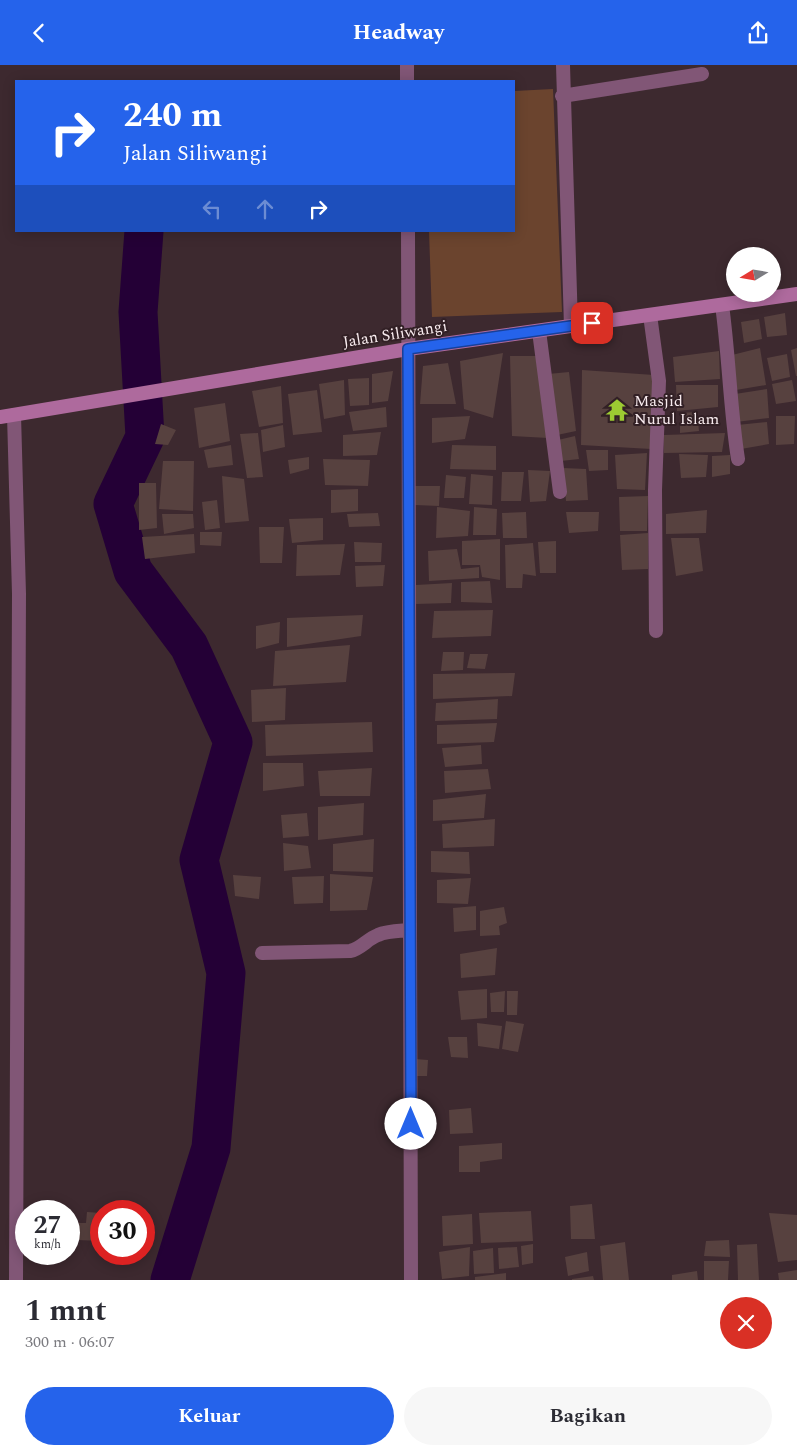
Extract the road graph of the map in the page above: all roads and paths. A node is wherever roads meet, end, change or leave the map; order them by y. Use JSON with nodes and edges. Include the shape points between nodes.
{"nodes":[{"id":1,"x":407,"y":65,"type":"edge"},
{"id":2,"x":563,"y":65,"type":"edge"},
{"id":3,"x":702,"y":74,"type":"dead end"},
{"id":4,"x":407,"y":80,"type":"edge"},
{"id":5,"x":562,"y":96,"type":"junction"},
{"id":6,"x":408,"y":232,"type":"edge"},
{"id":7,"x":797,"y":294,"type":"edge"},
{"id":8,"x":722,"y":305,"type":"junction"},
{"id":9,"x":650,"y":315,"type":"junction"},
{"id":10,"x":571,"y":326,"type":"junction"},
{"id":11,"x":539,"y":331,"type":"junction"},
{"id":12,"x":408,"y":349,"type":"junction"},
{"id":13,"x":7,"y":416,"type":"edge"},
{"id":14,"x":738,"y":459,"type":"dead end"},
{"id":15,"x":560,"y":492,"type":"dead end"},
{"id":16,"x":656,"y":631,"type":"dead end"},
{"id":17,"x":410,"y":930,"type":"junction"},
{"id":18,"x":262,"y":953,"type":"dead end"},
{"id":19,"x":16,"y":1280,"type":"edge"},
{"id":20,"x":412,"y":1280,"type":"edge"}],
"edges":[{"from":1,"to":4,"type":"street"},
{"from":2,"to":5,"type":"street"},
{"from":3,"to":5,"type":"street"},
{"from":5,"to":10,"type":"street"},
{"from":6,"to":12,"type":"street"},
{"from":7,"to":8,"type":"main road","name":"Jalan Siliwangi"},
{"from":8,"to":9,"type":"main road","name":"Jalan Siliwangi"},
{"from":8,"to":14,"type":"street"},
{"from":9,"to":10,"type":"main road","name":"Jalan Siliwangi"},
{"from":9,"to":16,"type":"street","via":[[659,381],[654,490]]},
{"from":10,"to":11,"type":"main road","name":"Jalan Siliwangi"},
{"from":11,"to":12,"type":"main road","name":"Jalan Siliwangi"},
{"from":11,"to":15,"type":"street"},
{"from":12,"to":13,"type":"main road","name":"Jalan Siliwangi"},
{"from":12,"to":17,"type":"street"},
{"from":13,"to":19,"type":"street","via":[[19,594]]},
{"from":17,"to":18,"type":"street","via":[[378,934],[357,950]]},
{"from":17,"to":20,"type":"street"}]}
